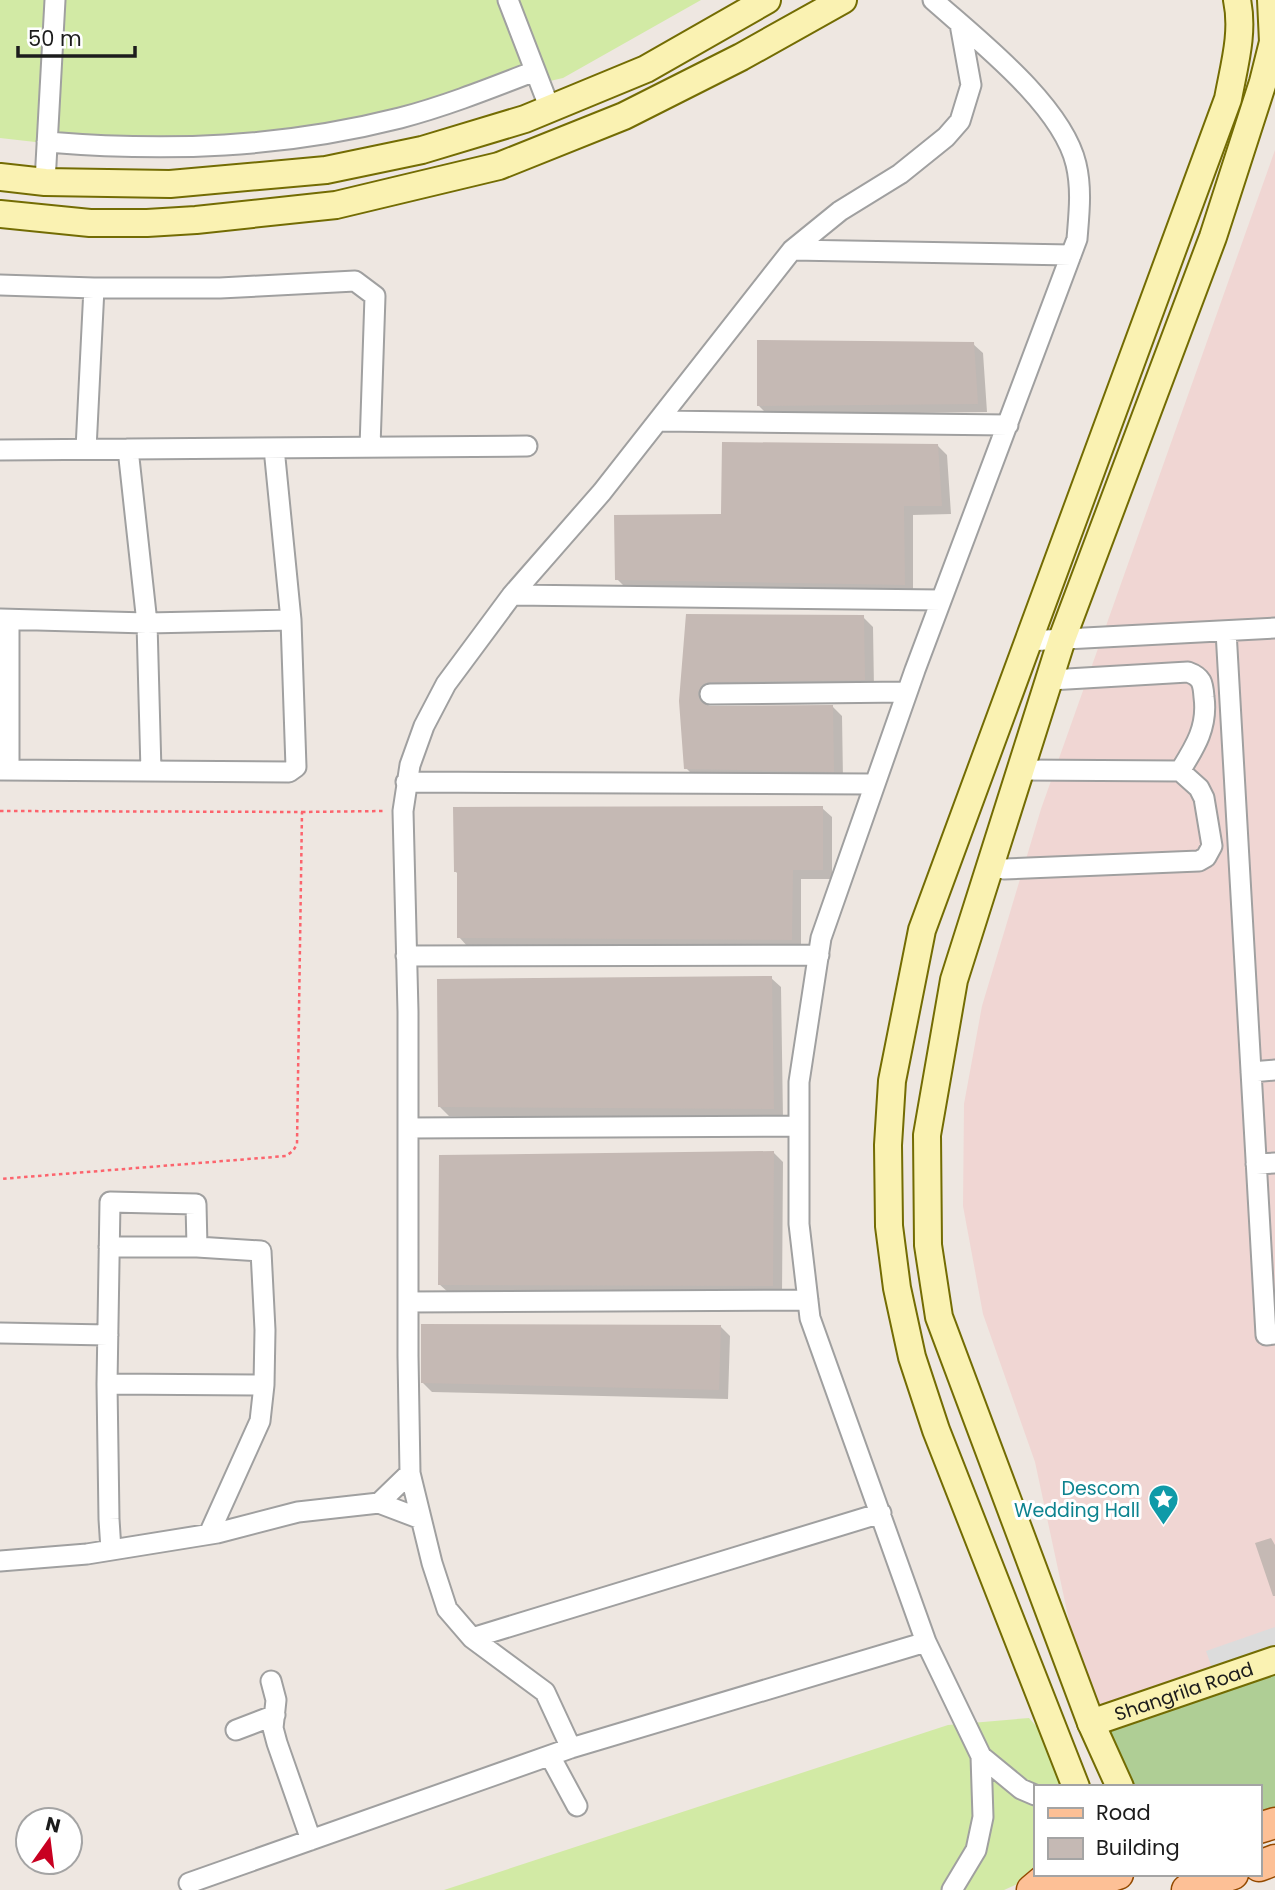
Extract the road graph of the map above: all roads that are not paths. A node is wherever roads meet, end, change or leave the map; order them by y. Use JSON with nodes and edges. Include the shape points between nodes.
{"nodes":[{"id":1,"x":55,"y":0,"type":"edge"},
{"id":2,"x":508,"y":0,"type":"edge"},
{"id":3,"x":767,"y":0,"type":"edge"},
{"id":4,"x":843,"y":0,"type":"edge"},
{"id":5,"x":933,"y":0,"type":"edge"},
{"id":6,"x":1237,"y":0,"type":"edge"},
{"id":7,"x":1270,"y":0,"type":"edge"},
{"id":8,"x":960,"y":24,"type":"junction"},
{"id":9,"x":535,"y":71,"type":"junction"},
{"id":10,"x":610,"y":84,"type":"junction"},
{"id":11,"x":550,"y":109,"type":"junction"},
{"id":12,"x":624,"y":116,"type":"junction"},
{"id":13,"x":47,"y":142,"type":"junction"},
{"id":14,"x":0,"y":177,"type":"edge"},
{"id":15,"x":45,"y":182,"type":"junction"},
{"id":16,"x":143,"y":183,"type":"junction"},
{"id":17,"x":0,"y":214,"type":"edge"},
{"id":18,"x":147,"y":223,"type":"junction"},
{"id":19,"x":792,"y":250,"type":"junction"},
{"id":20,"x":1072,"y":255,"type":"junction"},
{"id":21,"x":0,"y":285,"type":"edge"},
{"id":22,"x":94,"y":288,"type":"junction"},
{"id":23,"x":659,"y":421,"type":"junction"},
{"id":24,"x":1008,"y":425,"type":"junction"},
{"id":25,"x":527,"y":446,"type":"dead end"},
{"id":26,"x":370,"y":447,"type":"junction"},
{"id":27,"x":274,"y":448,"type":"junction"},
{"id":28,"x":86,"y":449,"type":"junction"},
{"id":29,"x":128,"y":449,"type":"junction"},
{"id":30,"x":0,"y":450,"type":"edge"},
{"id":31,"x":512,"y":595,"type":"junction"},
{"id":32,"x":941,"y":600,"type":"junction"},
{"id":33,"x":4,"y":620,"type":"edge"},
{"id":34,"x":291,"y":620,"type":"junction"},
{"id":35,"x":147,"y":623,"type":"junction"},
{"id":36,"x":1275,"y":628,"type":"edge"},
{"id":37,"x":1226,"y":631,"type":"junction"},
{"id":38,"x":1062,"y":639,"type":"junction"},
{"id":39,"x":1027,"y":641,"type":"junction"},
{"id":40,"x":1049,"y":680,"type":"junction"},
{"id":41,"x":907,"y":692,"type":"junction"},
{"id":42,"x":710,"y":694,"type":"dead end"},
{"id":43,"x":5,"y":770,"type":"edge"},
{"id":44,"x":1021,"y":770,"type":"junction"},
{"id":45,"x":150,"y":771,"type":"junction"},
{"id":46,"x":1180,"y":771,"type":"junction"},
{"id":47,"x":406,"y":782,"type":"junction"},
{"id":48,"x":873,"y":785,"type":"junction"},
{"id":49,"x":990,"y":865,"type":"junction"},
{"id":50,"x":406,"y":956,"type":"junction"},
{"id":51,"x":819,"y":956,"type":"junction"},
{"id":52,"x":1275,"y":1070,"type":"edge"},
{"id":53,"x":1251,"y":1072,"type":"junction"},
{"id":54,"x":799,"y":1126,"type":"junction"},
{"id":55,"x":408,"y":1128,"type":"junction"},
{"id":56,"x":1266,"y":1163,"type":"edge"},
{"id":57,"x":110,"y":1247,"type":"junction"},
{"id":58,"x":197,"y":1247,"type":"junction"},
{"id":59,"x":1268,"y":1251,"type":"edge"},
{"id":60,"x":808,"y":1300,"type":"junction"},
{"id":61,"x":408,"y":1302,"type":"junction"},
{"id":62,"x":0,"y":1334,"type":"edge"},
{"id":63,"x":1275,"y":1334,"type":"edge"},
{"id":64,"x":108,"y":1335,"type":"junction"},
{"id":65,"x":107,"y":1384,"type":"junction"},
{"id":66,"x":264,"y":1385,"type":"junction"},
{"id":67,"x":410,"y":1473,"type":"junction"},
{"id":68,"x":379,"y":1503,"type":"junction"},
{"id":69,"x":881,"y":1513,"type":"junction"},
{"id":70,"x":421,"y":1519,"type":"junction"},
{"id":71,"x":213,"y":1534,"type":"junction"},
{"id":72,"x":111,"y":1550,"type":"junction"},
{"id":73,"x":2,"y":1559,"type":"edge"},
{"id":74,"x":472,"y":1638,"type":"junction"},
{"id":75,"x":926,"y":1642,"type":"junction"},
{"id":76,"x":1275,"y":1660,"type":"edge"},
{"id":77,"x":271,"y":1681,"type":"dead end"},
{"id":78,"x":275,"y":1715,"type":"junction"},
{"id":79,"x":1091,"y":1723,"type":"junction"},
{"id":80,"x":236,"y":1730,"type":"dead end"},
{"id":81,"x":571,"y":1748,"type":"junction"},
{"id":82,"x":550,"y":1756,"type":"junction"},
{"id":83,"x":981,"y":1756,"type":"junction"},
{"id":84,"x":1075,"y":1785,"type":"edge"},
{"id":85,"x":1119,"y":1785,"type":"edge"},
{"id":86,"x":1034,"y":1794,"type":"edge"},
{"id":87,"x":577,"y":1806,"type":"dead end"},
{"id":88,"x":311,"y":1840,"type":"junction"},
{"id":89,"x":1049,"y":1876,"type":"edge"},
{"id":90,"x":1227,"y":1876,"type":"edge"},
{"id":91,"x":1111,"y":1879,"type":"edge"},
{"id":92,"x":189,"y":1883,"type":"dead end"},
{"id":93,"x":952,"y":1890,"type":"edge"},
{"id":94,"x":1032,"y":1890,"type":"edge"},
{"id":95,"x":1067,"y":1890,"type":"edge"},
{"id":96,"x":1187,"y":1890,"type":"edge"}],
"edges":[{"from":1,"to":13,"type":"street"},
{"from":2,"to":9,"type":"street"},
{"from":3,"to":10,"type":"street","via":[[646,69]]},
{"from":4,"to":12,"type":"street"},
{"from":5,"to":8,"type":"street"},
{"from":6,"to":39,"type":"street","via":[[1240,17],[1228,99]]},
{"from":7,"to":38,"type":"street","via":[[1273,42],[1213,237]]},
{"from":8,"to":19,"type":"street","via":[[971,85],[960,121],[900,174],[840,211]]},
{"from":8,"to":20,"type":"street","via":[[1029,89],[1069,143],[1079,189]]},
{"from":9,"to":11,"type":"street"},
{"from":9,"to":13,"type":"street","via":[[401,118],[331,133],[190,148]]},
{"from":10,"to":11,"type":"street"},
{"from":10,"to":12,"type":"street"},
{"from":11,"to":16,"type":"street","via":[[422,150],[326,170]]},
{"from":12,"to":18,"type":"street","via":[[499,166],[405,190],[335,205]]},
{"from":13,"to":15,"type":"street"},
{"from":14,"to":15,"type":"street"},
{"from":15,"to":16,"type":"street"},
{"from":16,"to":18,"type":"street"},
{"from":17,"to":18,"type":"street"},
{"from":19,"to":20,"type":"street"},
{"from":19,"to":23,"type":"street"},
{"from":20,"to":24,"type":"street"},
{"from":21,"to":22,"type":"street"},
{"from":22,"to":26,"type":"street","via":[[355,281],[375,296]]},
{"from":22,"to":28,"type":"street"},
{"from":23,"to":24,"type":"street"},
{"from":23,"to":31,"type":"street"},
{"from":24,"to":32,"type":"street"},
{"from":25,"to":26,"type":"street"},
{"from":26,"to":27,"type":"street"},
{"from":27,"to":29,"type":"street"},
{"from":27,"to":34,"type":"street"},
{"from":28,"to":29,"type":"street"},
{"from":28,"to":30,"type":"street"},
{"from":29,"to":35,"type":"street"},
{"from":31,"to":32,"type":"street"},
{"from":31,"to":47,"type":"street","via":[[446,684],[424,726]]},
{"from":32,"to":41,"type":"street"},
{"from":33,"to":35,"type":"street"},
{"from":33,"to":43,"type":"street"},
{"from":34,"to":35,"type":"street"},
{"from":34,"to":45,"type":"street","via":[[296,767],[289,772]]},
{"from":35,"to":45,"type":"street"},
{"from":36,"to":37,"type":"street"},
{"from":37,"to":38,"type":"street"},
{"from":37,"to":53,"type":"street"},
{"from":38,"to":39,"type":"street"},
{"from":38,"to":40,"type":"street"},
{"from":39,"to":84,"type":"street","via":[[922,930],[892,1081],[889,1226],[912,1357],[936,1430]]},
{"from":40,"to":44,"type":"street"},
{"from":40,"to":46,"type":"street","via":[[1188,672],[1197,676],[1203,682],[1206,713],[1201,734]]},
{"from":41,"to":42,"type":"street"},
{"from":41,"to":48,"type":"street"},
{"from":43,"to":45,"type":"street"},
{"from":44,"to":46,"type":"street"},
{"from":44,"to":49,"type":"street"},
{"from":46,"to":49,"type":"street","via":[[1204,798],[1212,846],[1199,862],[1004,869]]},
{"from":47,"to":48,"type":"street"},
{"from":47,"to":50,"type":"street"},
{"from":48,"to":51,"type":"street","via":[[821,938]]},
{"from":49,"to":79,"type":"street","via":[[954,981],[927,1135],[928,1245],[939,1317]]},
{"from":50,"to":51,"type":"street"},
{"from":50,"to":55,"type":"street"},
{"from":51,"to":54,"type":"street","via":[[799,1082]]},
{"from":52,"to":53,"type":"street"},
{"from":53,"to":56,"type":"street"},
{"from":54,"to":55,"type":"street"},
{"from":54,"to":60,"type":"street","via":[[799,1224]]},
{"from":55,"to":61,"type":"street"},
{"from":56,"to":59,"type":"street"},
{"from":57,"to":58,"type":"street"},
{"from":57,"to":58,"type":"street","via":[[110,1202],[196,1204]]},
{"from":57,"to":64,"type":"street"},
{"from":58,"to":66,"type":"street","via":[[261,1251]]},
{"from":59,"to":63,"type":"street","via":[[1266,1335]]},
{"from":60,"to":61,"type":"street"},
{"from":60,"to":69,"type":"street","via":[[810,1318]]},
{"from":61,"to":67,"type":"street"},
{"from":62,"to":64,"type":"street"},
{"from":64,"to":65,"type":"street"},
{"from":65,"to":66,"type":"street"},
{"from":65,"to":72,"type":"street"},
{"from":66,"to":71,"type":"street","via":[[260,1422]]},
{"from":67,"to":68,"type":"street"},
{"from":67,"to":70,"type":"street"},
{"from":68,"to":70,"type":"street"},
{"from":68,"to":71,"type":"street","via":[[298,1512]]},
{"from":69,"to":74,"type":"street"},
{"from":69,"to":75,"type":"street"},
{"from":70,"to":74,"type":"street","via":[[447,1609]]},
{"from":71,"to":72,"type":"street"},
{"from":72,"to":73,"type":"street"},
{"from":74,"to":81,"type":"street","via":[[545,1692]]},
{"from":75,"to":81,"type":"street"},
{"from":75,"to":83,"type":"street"},
{"from":76,"to":79,"type":"street","name":"Shangrila Road"},
{"from":77,"to":78,"type":"street"},
{"from":78,"to":80,"type":"street"},
{"from":78,"to":88,"type":"street","via":[[277,1743]]},
{"from":79,"to":85,"type":"street"},
{"from":81,"to":82,"type":"street"},
{"from":82,"to":87,"type":"street"},
{"from":82,"to":88,"type":"street"},
{"from":83,"to":86,"type":"street","via":[[1021,1789]]},
{"from":83,"to":93,"type":"street","via":[[983,1817],[976,1850]]},
{"from":88,"to":92,"type":"street"},
{"from":89,"to":94,"type":"main road"},
{"from":90,"to":96,"type":"main road"},
{"from":91,"to":95,"type":"main road"}]}
